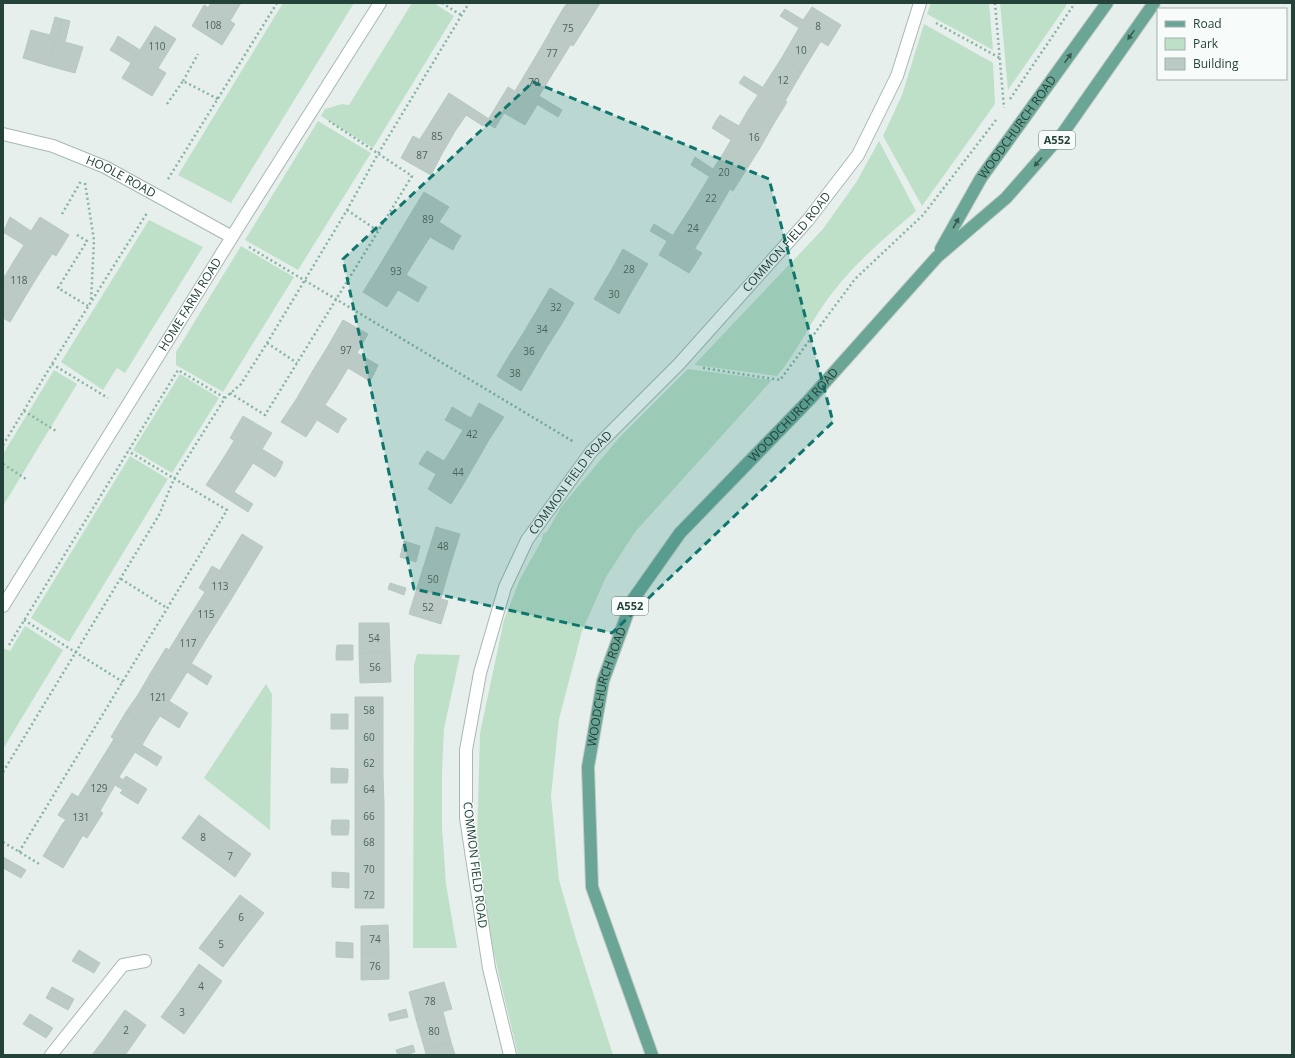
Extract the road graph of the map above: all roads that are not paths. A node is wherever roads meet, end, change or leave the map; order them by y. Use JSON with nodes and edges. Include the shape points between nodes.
{"nodes":[{"id":1,"x":380,"y":3,"type":"edge"},
{"id":2,"x":1107,"y":3,"type":"edge"},
{"id":3,"x":1154,"y":3,"type":"edge"},
{"id":4,"x":918,"y":8,"type":"edge"},
{"id":5,"x":3,"y":134,"type":"edge"},
{"id":6,"x":232,"y":237,"type":"junction"},
{"id":7,"x":937,"y":257,"type":"junction"},
{"id":8,"x":3,"y":606,"type":"edge"},
{"id":9,"x":145,"y":961,"type":"dead end"},
{"id":10,"x":51,"y":1055,"type":"edge"},
{"id":11,"x":510,"y":1055,"type":"edge"},
{"id":12,"x":652,"y":1055,"type":"edge"}],
"edges":[{"from":1,"to":6,"type":"street","name":"HOME FARM ROAD"},
{"from":7,"to":2,"type":"main road","name":"WOODCHURCH ROAD","number":"A552","one_way":true,"via":[[981,178]]},
{"from":3,"to":7,"type":"main road","name":"WOODCHURCH ROAD","number":"A552","one_way":true,"via":[[1063,133],[1006,198]]},
{"from":4,"to":11,"type":"street","name":"COMMON FIELD ROAD","via":[[897,76],[858,155],[808,220],[679,364],[591,452],[527,540],[505,587],[480,673],[466,750],[466,818],[489,968]]},
{"from":5,"to":6,"type":"street","name":"HOOLE ROAD","via":[[52,146],[105,167]]},
{"from":6,"to":8,"type":"street","name":"HOME FARM ROAD"},
{"from":7,"to":12,"type":"main road","name":"WOODCHURCH ROAD","number":"A552","via":[[810,399],[680,533],[632,601],[603,682],[588,767],[592,887]]},
{"from":9,"to":10,"type":"street","via":[[124,965]]}]}
